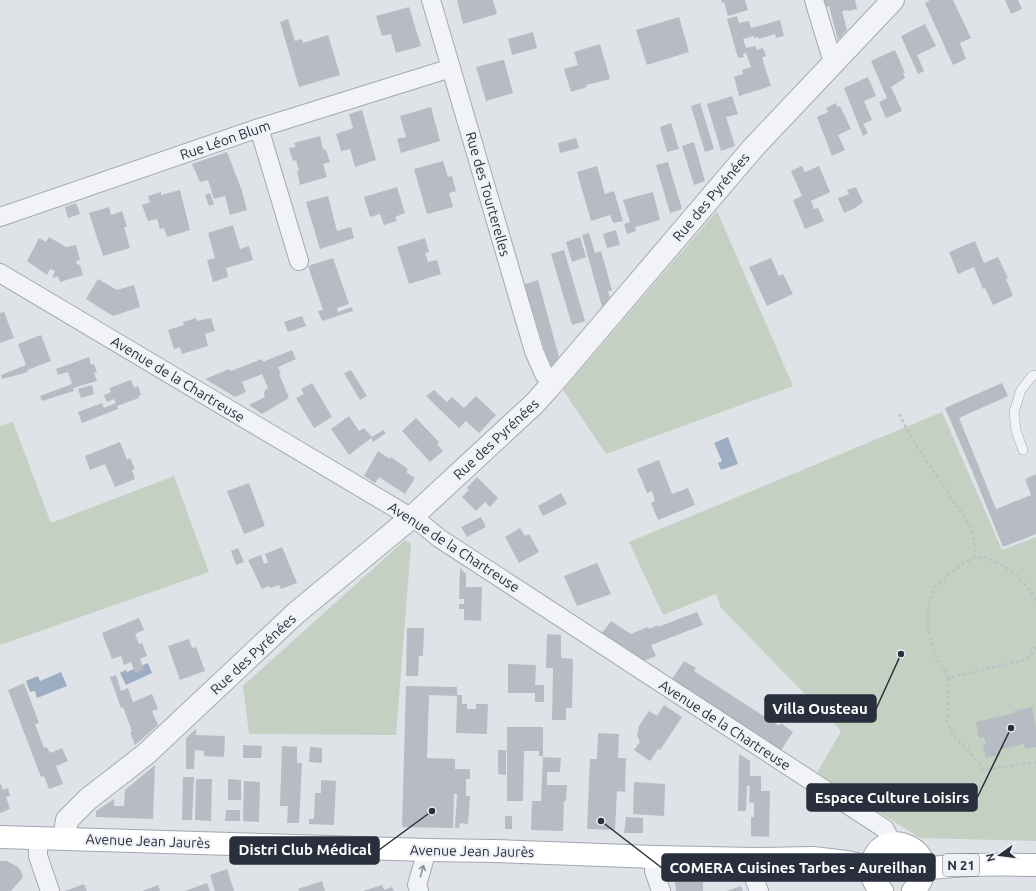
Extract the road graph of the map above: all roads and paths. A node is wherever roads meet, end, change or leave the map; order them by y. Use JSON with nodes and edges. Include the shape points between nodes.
{"nodes":[{"id":1,"x":431,"y":0,"type":"edge"},
{"id":2,"x":814,"y":0,"type":"edge"},
{"id":3,"x":893,"y":0,"type":"edge"},
{"id":4,"x":837,"y":60,"type":"junction"},
{"id":5,"x":451,"y":68,"type":"junction"},
{"id":6,"x":259,"y":128,"type":"junction"},
{"id":7,"x":0,"y":217,"type":"edge"},
{"id":8,"x":299,"y":262,"type":"dead end"},
{"id":9,"x":0,"y":274,"type":"edge"},
{"id":10,"x":1036,"y":375,"type":"edge"},
{"id":11,"x":552,"y":384,"type":"junction"},
{"id":12,"x":899,"y":414,"type":"dead end"},
{"id":13,"x":1023,"y":450,"type":"dead end"},
{"id":14,"x":412,"y":517,"type":"junction"},
{"id":15,"x":975,"y":557,"type":"junction"},
{"id":16,"x":1036,"y":600,"type":"edge"},
{"id":17,"x":1036,"y":647,"type":"edge"},
{"id":18,"x":949,"y":678,"type":"junction"},
{"id":19,"x":1036,"y":762,"type":"edge"},
{"id":20,"x":0,"y":836,"type":"edge"},
{"id":21,"x":38,"y":838,"type":"junction"},
{"id":22,"x":64,"y":838,"type":"junction"},
{"id":23,"x":892,"y":844,"type":"junction"},
{"id":24,"x":427,"y":850,"type":"junction"},
{"id":25,"x":654,"y":857,"type":"junction"},
{"id":26,"x":755,"y":859,"type":"junction"},
{"id":27,"x":1036,"y":865,"type":"edge"},
{"id":28,"x":871,"y":868,"type":"junction"},
{"id":29,"x":924,"y":869,"type":"junction"},
{"id":30,"x":50,"y":891,"type":"edge"},
{"id":31,"x":419,"y":891,"type":"edge"},
{"id":32,"x":661,"y":891,"type":"edge"},
{"id":33,"x":759,"y":891,"type":"edge"},
{"id":34,"x":882,"y":891,"type":"edge"},
{"id":35,"x":913,"y":891,"type":"edge"}],
"edges":[{"from":1,"to":5,"type":"street","name":"Rue des Tourterelles"},
{"from":2,"to":4,"type":"street","via":[[830,54]]},
{"from":3,"to":4,"type":"street","name":"Rue des Pyrénées"},
{"from":4,"to":11,"type":"street","name":"Rue des Pyrénées","via":[[753,148]]},
{"from":5,"to":6,"type":"street","name":"Rue Léon Blum"},
{"from":5,"to":11,"type":"street","name":"Rue des Tourterelles","via":[[534,350],[544,374]]},
{"from":6,"to":7,"type":"street","name":"Rue Léon Blum"},
{"from":6,"to":8,"type":"street"},
{"from":9,"to":14,"type":"street","name":"Avenue de la Chartreuse"},
{"from":10,"to":13,"type":"lane","via":[[1032,376],[1021,390],[1014,412],[1016,431]]},
{"from":11,"to":14,"type":"street","name":"Rue des Pyrénées","via":[[508,429]]},
{"from":12,"to":15,"type":"path","via":[[915,444],[969,524],[974,540]]},
{"from":14,"to":22,"type":"street","name":"Rue des Pyrénées","via":[[296,613],[146,754],[88,799],[67,820]]},
{"from":14,"to":23,"type":"street","name":"Avenue de la Chartreuse","via":[[439,538],[885,829]]},
{"from":15,"to":16,"type":"path","via":[[986,558],[1004,566],[1017,576]]},
{"from":15,"to":18,"type":"path","via":[[936,585],[928,606],[928,629],[936,657]]},
{"from":17,"to":18,"type":"path","via":[[1028,659]]},
{"from":18,"to":19,"type":"path","via":[[947,721],[953,735],[984,770]]},
{"from":20,"to":21,"type":"main road","name":"Avenue Jean Jaurès"},
{"from":21,"to":22,"type":"main road","name":"Avenue Jean Jaurès"},
{"from":21,"to":30,"type":"street","via":[[38,856]]},
{"from":22,"to":24,"type":"main road","name":"Avenue Jean Jaurès"},
{"from":23,"to":28,"type":"main road","via":[[877,852]]},
{"from":23,"to":29,"type":"main road","via":[[899,843],[914,849],[923,861]]},
{"from":24,"to":25,"type":"main road","name":"Avenue Jean Jaurès"},
{"from":31,"to":24,"type":"street","one_way":true,"via":[[417,885]]},
{"from":25,"to":26,"type":"main road","name":"Avenue Jean Jaurès"},
{"from":25,"to":32,"type":"street","via":[[654,871]]},
{"from":26,"to":28,"type":"main road","name":"Avenue Jean Jaurès","via":[[813,858]]},
{"from":26,"to":33,"type":"street","via":[[754,878]]},
{"from":27,"to":29,"type":"main road","number":"N 21","via":[[999,864]]},
{"from":28,"to":34,"type":"main road","via":[[872,876]]},
{"from":29,"to":35,"type":"main road","via":[[919,885]]}]}
